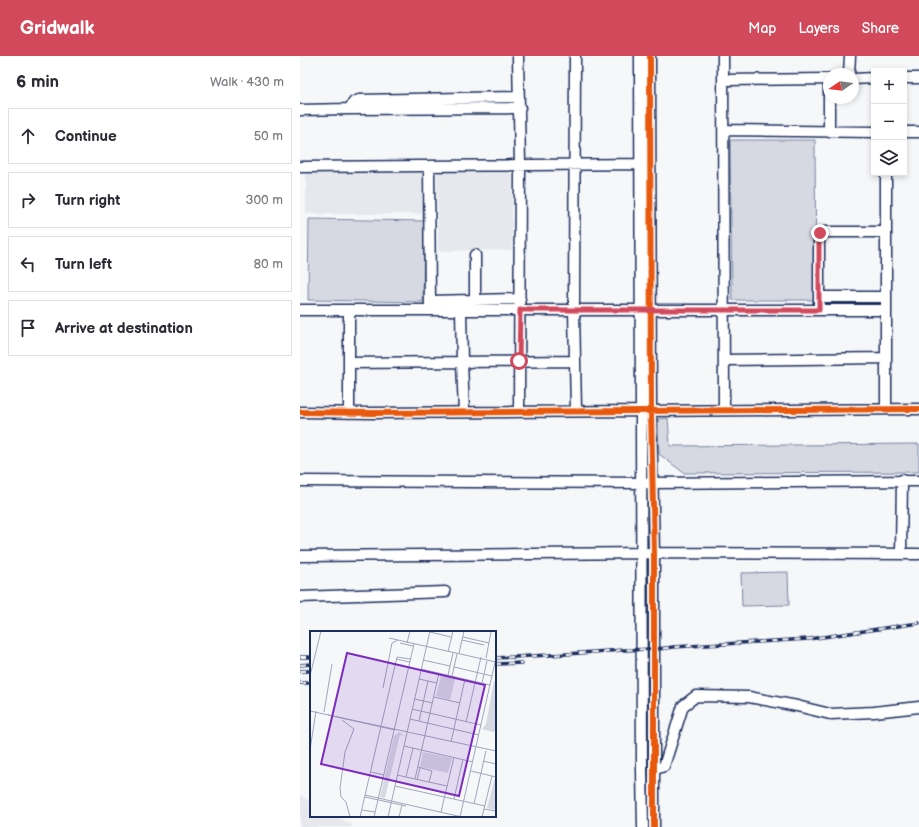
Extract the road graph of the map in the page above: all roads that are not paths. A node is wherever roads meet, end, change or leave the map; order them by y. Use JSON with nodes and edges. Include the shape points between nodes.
{"nodes":[{"id":1,"x":518,"y":56,"type":"edge"},
{"id":2,"x":575,"y":56,"type":"edge"},
{"id":3,"x":640,"y":56,"type":"edge"},
{"id":4,"x":650,"y":56,"type":"edge"},
{"id":5,"x":723,"y":56,"type":"edge"},
{"id":6,"x":850,"y":56,"type":"edge"},
{"id":7,"x":849,"y":68,"type":"edge"},
{"id":8,"x":871,"y":78,"type":"edge"},
{"id":9,"x":907,"y":78,"type":"edge"},
{"id":10,"x":919,"y":78,"type":"edge"},
{"id":11,"x":823,"y":79,"type":"edge"},
{"id":12,"x":859,"y":79,"type":"edge"},
{"id":13,"x":723,"y":80,"type":"junction"},
{"id":14,"x":519,"y":97,"type":"junction"},
{"id":15,"x":829,"y":104,"type":"edge"},
{"id":16,"x":520,"y":108,"type":"junction"},
{"id":17,"x":348,"y":109,"type":"junction"},
{"id":18,"x":300,"y":110,"type":"edge"},
{"id":19,"x":724,"y":130,"type":"junction"},
{"id":20,"x":829,"y":132,"type":"junction"},
{"id":21,"x":871,"y":132,"type":"edge"},
{"id":22,"x":907,"y":132,"type":"edge"},
{"id":23,"x":919,"y":132,"type":"edge"},
{"id":24,"x":574,"y":164,"type":"junction"},
{"id":25,"x":645,"y":164,"type":"junction"},
{"id":26,"x":520,"y":165,"type":"junction"},
{"id":27,"x":429,"y":166,"type":"junction"},
{"id":28,"x":300,"y":167,"type":"edge"},
{"id":29,"x":886,"y":176,"type":"edge"},
{"id":30,"x":886,"y":232,"type":"junction"},
{"id":31,"x":475,"y":255,"type":"dead end"},
{"id":32,"x":886,"y":297,"type":"junction"},
{"id":33,"x":819,"y":298,"type":"junction"},
{"id":34,"x":475,"y":300,"type":"junction"},
{"id":35,"x":520,"y":300,"type":"junction"},
{"id":36,"x":430,"y":306,"type":"junction"},
{"id":37,"x":300,"y":310,"type":"edge"},
{"id":38,"x":349,"y":310,"type":"junction"},
{"id":39,"x":462,"y":310,"type":"junction"},
{"id":40,"x":520,"y":310,"type":"junction"},
{"id":41,"x":574,"y":310,"type":"junction"},
{"id":42,"x":645,"y":310,"type":"junction"},
{"id":43,"x":724,"y":310,"type":"junction"},
{"id":44,"x":819,"y":310,"type":"junction"},
{"id":45,"x":886,"y":310,"type":"junction"},
{"id":46,"x":886,"y":358,"type":"junction"},
{"id":47,"x":724,"y":360,"type":"junction"},
{"id":48,"x":519,"y":361,"type":"junction"},
{"id":49,"x":575,"y":361,"type":"junction"},
{"id":50,"x":462,"y":362,"type":"junction"},
{"id":51,"x":350,"y":363,"type":"junction"},
{"id":52,"x":886,"y":409,"type":"junction"},
{"id":53,"x":919,"y":409,"type":"edge"},
{"id":54,"x":724,"y":410,"type":"junction"},
{"id":55,"x":576,"y":411,"type":"junction"},
{"id":56,"x":646,"y":411,"type":"junction"},
{"id":57,"x":300,"y":412,"type":"edge"},
{"id":58,"x":349,"y":412,"type":"junction"},
{"id":59,"x":464,"y":412,"type":"junction"},
{"id":60,"x":519,"y":412,"type":"junction"},
{"id":61,"x":902,"y":480,"type":"junction"},
{"id":62,"x":919,"y":480,"type":"edge"},
{"id":63,"x":300,"y":481,"type":"edge"},
{"id":64,"x":641,"y":483,"type":"junction"},
{"id":65,"x":652,"y":483,"type":"junction"},
{"id":66,"x":641,"y":553,"type":"junction"},
{"id":67,"x":654,"y":553,"type":"junction"},
{"id":68,"x":901,"y":554,"type":"junction"},
{"id":69,"x":919,"y":554,"type":"edge"},
{"id":70,"x":300,"y":556,"type":"edge"},
{"id":71,"x":445,"y":592,"type":"dead end"},
{"id":72,"x":300,"y":597,"type":"edge"},
{"id":73,"x":919,"y":707,"type":"edge"},
{"id":74,"x":655,"y":769,"type":"junction"},
{"id":75,"x":643,"y":827,"type":"edge"},
{"id":76,"x":654,"y":827,"type":"edge"}],
"edges":[{"from":1,"to":14,"type":"street"},
{"from":2,"to":24,"type":"street"},
{"from":3,"to":25,"type":"street"},
{"from":4,"to":25,"type":"street"},
{"from":5,"to":13,"type":"street"},
{"from":6,"to":7,"type":"street"},
{"from":8,"to":12,"type":"street"},
{"from":9,"to":10,"type":"street"},
{"from":11,"to":13,"type":"street"},
{"from":13,"to":19,"type":"street"},
{"from":14,"to":16,"type":"street"},
{"from":14,"to":17,"type":"street","via":[[359,100]]},
{"from":15,"to":20,"type":"street"},
{"from":16,"to":17,"type":"street"},
{"from":16,"to":26,"type":"street"},
{"from":17,"to":18,"type":"street"},
{"from":19,"to":20,"type":"street"},
{"from":19,"to":43,"type":"street"},
{"from":20,"to":21,"type":"street"},
{"from":22,"to":23,"type":"street"},
{"from":24,"to":25,"type":"street"},
{"from":24,"to":26,"type":"street"},
{"from":24,"to":41,"type":"street"},
{"from":25,"to":42,"type":"street"},
{"from":26,"to":27,"type":"street"},
{"from":26,"to":35,"type":"street"},
{"from":27,"to":28,"type":"street"},
{"from":27,"to":36,"type":"street"},
{"from":29,"to":30,"type":"street"},
{"from":30,"to":32,"type":"street"},
{"from":30,"to":33,"type":"street","via":[[820,233]]},
{"from":31,"to":34,"type":"street"},
{"from":32,"to":33,"type":"street"},
{"from":32,"to":45,"type":"street"},
{"from":33,"to":44,"type":"street"},
{"from":34,"to":35,"type":"street"},
{"from":34,"to":36,"type":"street"},
{"from":35,"to":40,"type":"street"},
{"from":36,"to":38,"type":"street"},
{"from":36,"to":39,"type":"street"},
{"from":37,"to":38,"type":"street"},
{"from":38,"to":51,"type":"street"},
{"from":39,"to":40,"type":"street"},
{"from":39,"to":50,"type":"street"},
{"from":40,"to":41,"type":"street"},
{"from":40,"to":48,"type":"street"},
{"from":41,"to":42,"type":"street"},
{"from":41,"to":49,"type":"street"},
{"from":42,"to":43,"type":"street"},
{"from":42,"to":56,"type":"street"},
{"from":43,"to":44,"type":"street"},
{"from":43,"to":47,"type":"street"},
{"from":44,"to":45,"type":"street"},
{"from":45,"to":46,"type":"street"},
{"from":46,"to":47,"type":"street"},
{"from":46,"to":52,"type":"street"},
{"from":47,"to":54,"type":"street"},
{"from":48,"to":49,"type":"street"},
{"from":48,"to":50,"type":"street"},
{"from":48,"to":60,"type":"street"},
{"from":49,"to":55,"type":"street"},
{"from":50,"to":51,"type":"street"},
{"from":50,"to":59,"type":"street"},
{"from":51,"to":58,"type":"street"},
{"from":52,"to":53,"type":"street"},
{"from":52,"to":54,"type":"street"},
{"from":54,"to":56,"type":"street"},
{"from":55,"to":56,"type":"street"},
{"from":55,"to":60,"type":"street"},
{"from":56,"to":64,"type":"street"},
{"from":56,"to":65,"type":"street"},
{"from":57,"to":58,"type":"street"},
{"from":58,"to":59,"type":"street"},
{"from":59,"to":60,"type":"street"},
{"from":61,"to":62,"type":"street"},
{"from":61,"to":65,"type":"street"},
{"from":61,"to":68,"type":"street"},
{"from":63,"to":64,"type":"street"},
{"from":64,"to":65,"type":"street"},
{"from":64,"to":66,"type":"street"},
{"from":65,"to":67,"type":"street"},
{"from":66,"to":67,"type":"street"},
{"from":66,"to":70,"type":"street"},
{"from":66,"to":75,"type":"street"},
{"from":67,"to":68,"type":"street"},
{"from":67,"to":74,"type":"street"},
{"from":68,"to":69,"type":"street"},
{"from":71,"to":72,"type":"street"},
{"from":73,"to":74,"type":"street","via":[[830,714],[749,697],[696,696],[683,706],[664,766]]},
{"from":74,"to":76,"type":"street"}]}
